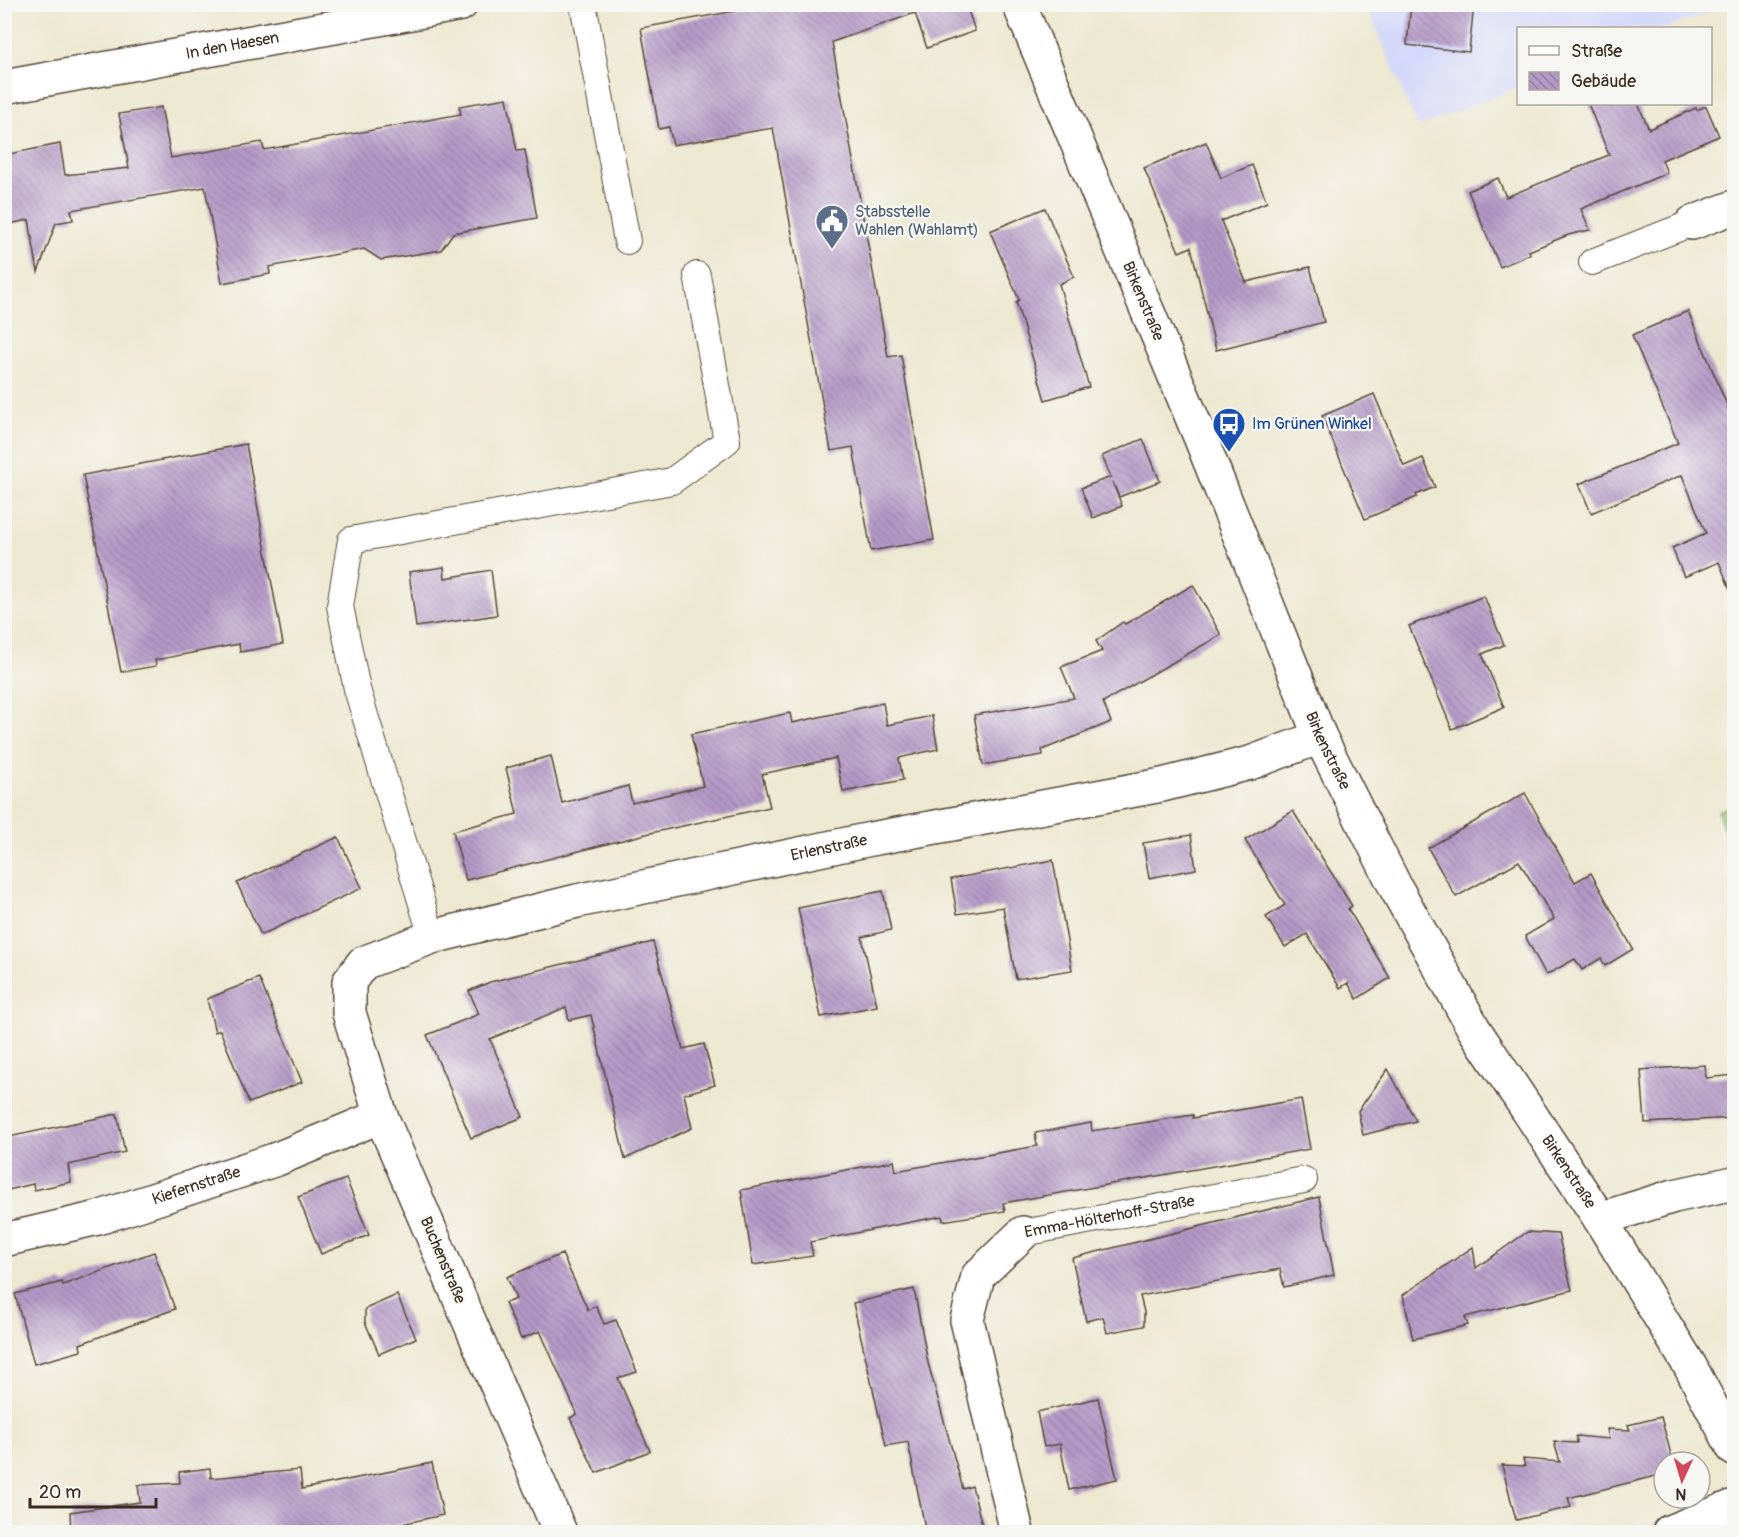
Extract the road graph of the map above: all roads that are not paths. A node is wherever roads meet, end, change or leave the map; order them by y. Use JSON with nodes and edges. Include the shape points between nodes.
{"nodes":[{"id":1,"x":461,"y":4,"type":"edge"},
{"id":2,"x":583,"y":4,"type":"edge"},
{"id":3,"x":1019,"y":4,"type":"edge"},
{"id":4,"x":4,"y":87,"type":"edge"},
{"id":5,"x":1734,"y":207,"type":"edge"},
{"id":6,"x":1692,"y":224,"type":"joint"},
{"id":7,"x":627,"y":241,"type":"dead end"},
{"id":8,"x":1592,"y":262,"type":"dead end"},
{"id":9,"x":697,"y":275,"type":"dead end"},
{"id":10,"x":1320,"y":737,"type":"junction"},
{"id":11,"x":432,"y":937,"type":"junction"},
{"id":12,"x":349,"y":982,"type":"joint"},
{"id":13,"x":381,"y":1116,"type":"junction"},
{"id":14,"x":1304,"y":1180,"type":"dead end"},
{"id":15,"x":1734,"y":1183,"type":"edge"},
{"id":16,"x":1600,"y":1219,"type":"junction"},
{"id":17,"x":1023,"y":1233,"type":"joint"},
{"id":18,"x":4,"y":1240,"type":"edge"},
{"id":19,"x":1734,"y":1449,"type":"edge"},
{"id":20,"x":1734,"y":1506,"type":"edge"},
{"id":21,"x":560,"y":1533,"type":"edge"},
{"id":22,"x":1017,"y":1533,"type":"edge"},
{"id":23,"x":1669,"y":1533,"type":"edge"}],
"edges":[{"from":1,"to":4,"type":"street","name":"In den Haesen"},
{"from":2,"to":7,"type":"lane"},
{"from":3,"to":10,"type":"street","name":"Birkenstraße"},
{"from":5,"to":6,"type":"street"},
{"from":6,"to":8,"type":"lane"},
{"from":9,"to":11,"type":"lane","via":[[727,441],[672,481],[351,540],[340,606],[357,689]]},
{"from":10,"to":11,"type":"street","name":"Erlenstraße","via":[[1251,763],[1162,785],[871,839]]},
{"from":10,"to":16,"type":"street","name":"Birkenstraße","via":[[1396,888],[1474,1029]]},
{"from":11,"to":12,"type":"street","name":"Erlenstraße","via":[[363,963]]},
{"from":12,"to":13,"type":"street","name":"Buchenstraße","via":[[349,1013]]},
{"from":13,"to":18,"type":"street","name":"Kiefernstraße","via":[[277,1159],[98,1218]]},
{"from":13,"to":21,"type":"street","name":"Buchenstraße"},
{"from":14,"to":17,"type":"lane","name":"Emma-Hölterhoff-Straße"},
{"from":15,"to":16,"type":"street","via":[[1674,1196]]},
{"from":16,"to":19,"type":"street","name":"Birkenstraße","via":[[1690,1366]]},
{"from":17,"to":22,"type":"street","name":"Emma-Hölterhoff-Straße","via":[[978,1276],[966,1320]]},
{"from":20,"to":23,"type":"street"}]}
